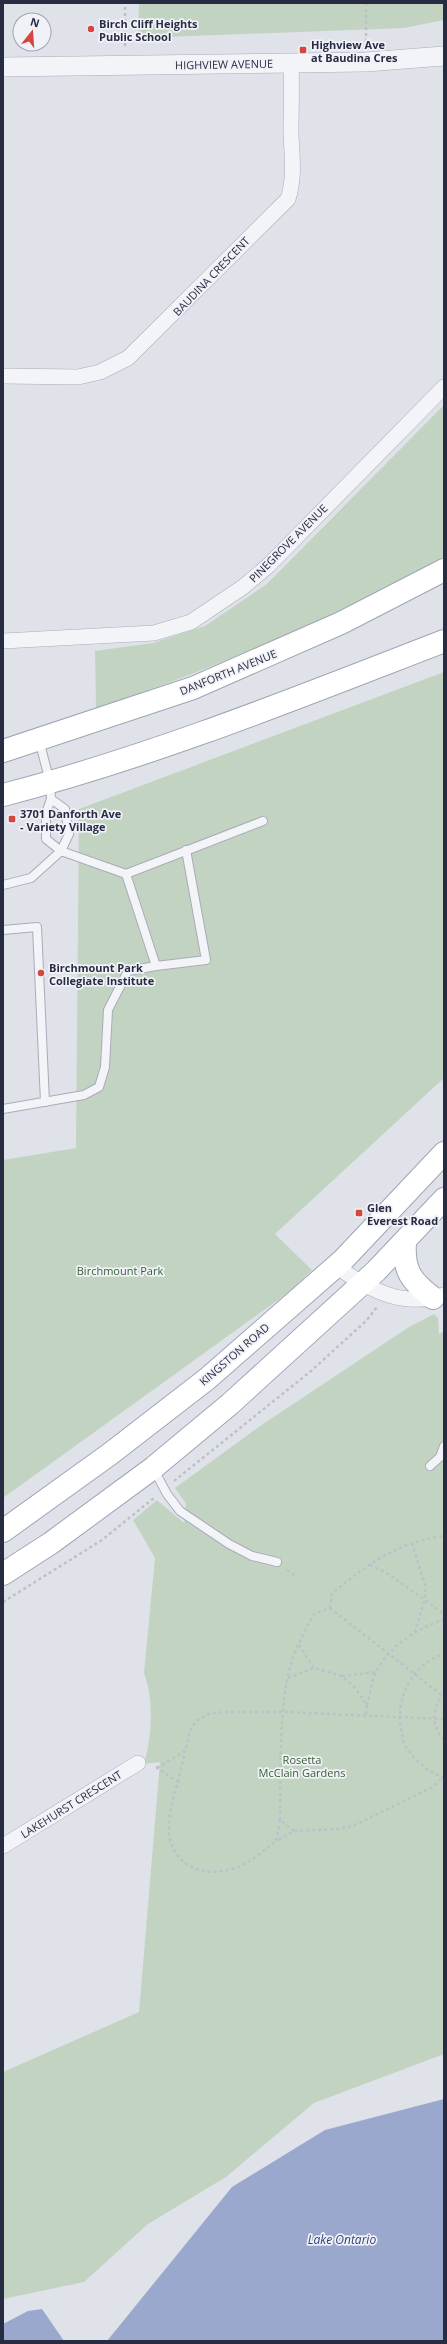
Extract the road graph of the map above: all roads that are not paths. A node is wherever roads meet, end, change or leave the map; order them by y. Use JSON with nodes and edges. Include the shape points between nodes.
{"nodes":[{"id":1,"x":444,"y":56,"type":"edge"},
{"id":2,"x":291,"y":63,"type":"junction"},
{"id":3,"x":3,"y":67,"type":"edge"},
{"id":4,"x":3,"y":376,"type":"edge"},
{"id":5,"x":444,"y":388,"type":"edge"},
{"id":6,"x":444,"y":570,"type":"edge"},
{"id":7,"x":3,"y":641,"type":"edge"},
{"id":8,"x":444,"y":641,"type":"edge"},
{"id":9,"x":39,"y":740,"type":"junction"},
{"id":10,"x":3,"y":751,"type":"edge"},
{"id":11,"x":50,"y":791,"type":"junction"},
{"id":12,"x":3,"y":794,"type":"edge"},
{"id":13,"x":263,"y":821,"type":"dead end"},
{"id":14,"x":186,"y":850,"type":"junction"},
{"id":15,"x":61,"y":851,"type":"junction"},
{"id":16,"x":126,"y":874,"type":"junction"},
{"id":17,"x":3,"y":885,"type":"edge"},
{"id":18,"x":3,"y":930,"type":"edge"},
{"id":19,"x":156,"y":966,"type":"junction"},
{"id":20,"x":45,"y":1102,"type":"junction"},
{"id":21,"x":3,"y":1109,"type":"edge"},
{"id":22,"x":444,"y":1153,"type":"edge"},
{"id":23,"x":444,"y":1200,"type":"edge"},
{"id":24,"x":405,"y":1242,"type":"junction"},
{"id":25,"x":336,"y":1266,"type":"junction"},
{"id":26,"x":362,"y":1284,"type":"junction"},
{"id":27,"x":438,"y":1296,"type":"edge"},
{"id":28,"x":444,"y":1446,"type":"edge"},
{"id":29,"x":430,"y":1466,"type":"dead end"},
{"id":30,"x":153,"y":1468,"type":"junction"},
{"id":31,"x":3,"y":1531,"type":"edge"},
{"id":32,"x":277,"y":1562,"type":"dead end"},
{"id":33,"x":3,"y":1574,"type":"edge"},
{"id":34,"x":138,"y":1763,"type":"road end"},
{"id":35,"x":3,"y":1846,"type":"edge"}],
"edges":[{"from":1,"to":2,"type":"street","name":"HIGHVIEW AVENUE","via":[[366,62]]},
{"from":2,"to":3,"type":"street","name":"HIGHVIEW AVENUE"},
{"from":2,"to":4,"type":"street","name":"BAUDINA CRESCENT","via":[[291,136],[294,163],[288,199],[128,358],[100,372],[78,377]]},
{"from":5,"to":7,"type":"street","name":"PINEGROVE AVENUE","via":[[268,566],[243,587],[191,622],[154,633]]},
{"from":6,"to":9,"type":"main road","name":"DANFORTH AVENUE","via":[[341,623],[193,688]]},
{"from":8,"to":11,"type":"main road"},
{"from":9,"to":10,"type":"main road","name":"DANFORTH AVENUE"},
{"from":9,"to":11,"type":"lane"},
{"from":11,"to":12,"type":"main road"},
{"from":11,"to":15,"type":"lane","via":[[65,809],[69,834]]},
{"from":11,"to":15,"type":"lane","via":[[46,813],[46,839]]},
{"from":13,"to":14,"type":"lane"},
{"from":14,"to":16,"type":"lane"},
{"from":14,"to":19,"type":"lane","via":[[206,960]]},
{"from":15,"to":16,"type":"lane"},
{"from":15,"to":17,"type":"lane","via":[[31,878]]},
{"from":16,"to":19,"type":"lane"},
{"from":18,"to":20,"type":"lane","via":[[36,927]]},
{"from":19,"to":20,"type":"lane","via":[[128,971],[108,1010],[105,1067],[99,1087],[84,1095]]},
{"from":20,"to":21,"type":"lane"},
{"from":22,"to":25,"type":"main road","name":"KINGSTON ROAD"},
{"from":23,"to":24,"type":"main road"},
{"from":24,"to":26,"type":"main road"},
{"from":24,"to":27,"type":"main road","via":[[404,1255],[409,1273],[416,1284]]},
{"from":25,"to":26,"type":"street"},
{"from":25,"to":31,"type":"main road","name":"KINGSTON ROAD","via":[[207,1379],[110,1454]]},
{"from":26,"to":27,"type":"street","via":[[387,1296],[403,1300]]},
{"from":26,"to":30,"type":"main road","via":[[230,1404]]},
{"from":28,"to":29,"type":"lane","via":[[440,1457]]},
{"from":30,"to":32,"type":"lane","via":[[167,1494],[180,1510],[229,1544],[252,1556]]},
{"from":30,"to":33,"type":"main road","via":[[51,1543]]},
{"from":34,"to":35,"type":"street","name":"LAKEHURST CRESCENT"}]}
